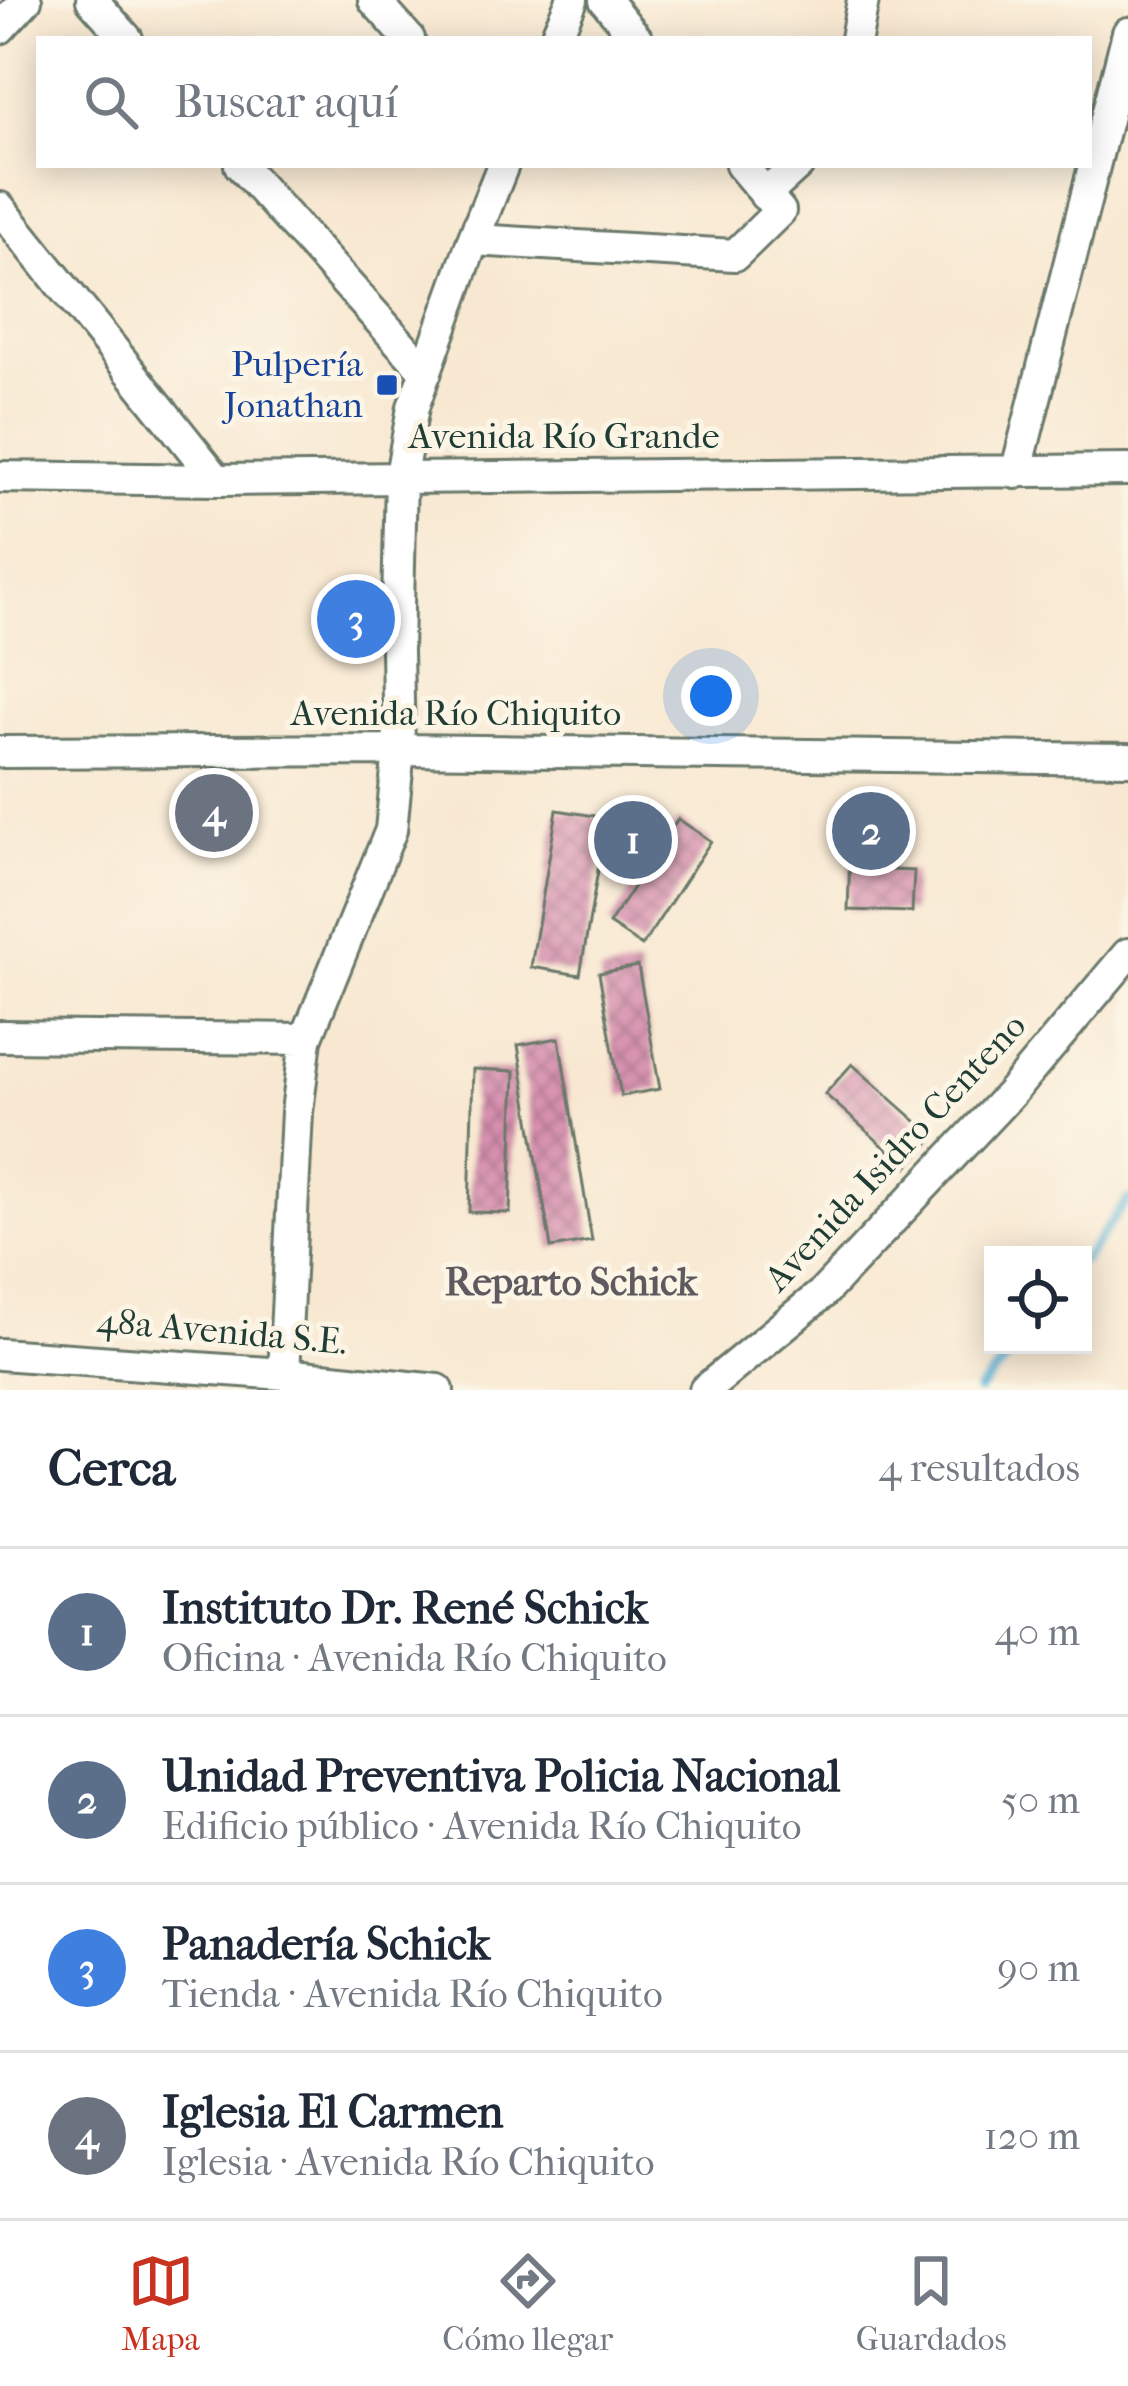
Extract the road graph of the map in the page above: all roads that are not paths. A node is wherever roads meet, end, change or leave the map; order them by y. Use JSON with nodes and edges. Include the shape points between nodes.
{"nodes":[{"id":1,"x":26,"y":0,"type":"edge"},
{"id":2,"x":92,"y":0,"type":"edge"},
{"id":3,"x":374,"y":0,"type":"edge"},
{"id":4,"x":572,"y":0,"type":"edge"},
{"id":5,"x":605,"y":0,"type":"edge"},
{"id":6,"x":863,"y":0,"type":"edge"},
{"id":7,"x":0,"y":28,"type":"edge"},
{"id":8,"x":1128,"y":33,"type":"edge"},
{"id":9,"x":124,"y":36,"type":"edge"},
{"id":10,"x":407,"y":36,"type":"edge"},
{"id":11,"x":556,"y":36,"type":"edge"},
{"id":12,"x":635,"y":36,"type":"edge"},
{"id":13,"x":857,"y":36,"type":"edge"},
{"id":14,"x":243,"y":168,"type":"edge"},
{"id":15,"x":502,"y":168,"type":"edge"},
{"id":16,"x":743,"y":168,"type":"edge"},
{"id":17,"x":795,"y":168,"type":"edge"},
{"id":18,"x":765,"y":195,"type":"junction"},
{"id":19,"x":0,"y":208,"type":"edge"},
{"id":20,"x":473,"y":240,"type":"junction"},
{"id":21,"x":425,"y":372,"type":"junction"},
{"id":22,"x":1128,"y":470,"type":"edge"},
{"id":23,"x":1016,"y":472,"type":"junction"},
{"id":24,"x":401,"y":476,"type":"junction"},
{"id":25,"x":0,"y":477,"type":"edge"},
{"id":26,"x":217,"y":480,"type":"junction"},
{"id":27,"x":399,"y":750,"type":"junction"},
{"id":28,"x":0,"y":752,"type":"edge"},
{"id":29,"x":1128,"y":759,"type":"edge"},
{"id":30,"x":1128,"y":955,"type":"edge"},
{"id":31,"x":0,"y":1036,"type":"edge"},
{"id":32,"x":306,"y":1039,"type":"junction"},
{"id":33,"x":0,"y":1354,"type":"edge"},
{"id":34,"x":284,"y":1374,"type":"junction"},
{"id":35,"x":438,"y":1390,"type":"edge"},
{"id":36,"x":705,"y":1390,"type":"edge"}],
"edges":[{"from":1,"to":7,"type":"street"},
{"from":2,"to":9,"type":"street"},
{"from":3,"to":10,"type":"street"},
{"from":4,"to":11,"type":"street"},
{"from":5,"to":12,"type":"street"},
{"from":6,"to":13,"type":"street"},
{"from":8,"to":23,"type":"street"},
{"from":14,"to":21,"type":"street"},
{"from":15,"to":20,"type":"street"},
{"from":16,"to":18,"type":"street"},
{"from":17,"to":18,"type":"street"},
{"from":18,"to":20,"type":"street","via":[[780,211],[735,254]]},
{"from":19,"to":26,"type":"street"},
{"from":20,"to":21,"type":"street"},
{"from":21,"to":24,"type":"street"},
{"from":22,"to":23,"type":"street","name":"Avenida Río Grande"},
{"from":23,"to":24,"type":"street","name":"Avenida Río Grande"},
{"from":24,"to":26,"type":"street","name":"Avenida Río Grande"},
{"from":24,"to":27,"type":"street"},
{"from":25,"to":26,"type":"street","name":"Avenida Río Grande"},
{"from":27,"to":28,"type":"street","name":"Avenida Río Chiquito"},
{"from":27,"to":29,"type":"street","name":"Avenida Río Chiquito"},
{"from":27,"to":32,"type":"street","via":[[391,830]]},
{"from":30,"to":36,"type":"street","name":"Avenida Isidro Centeno","via":[[823,1293]]},
{"from":31,"to":32,"type":"street"},
{"from":32,"to":34,"type":"street"},
{"from":33,"to":34,"type":"street","name":"48a Avenida S.E."},
{"from":34,"to":35,"type":"street","name":"48a Avenida S.E."}]}
